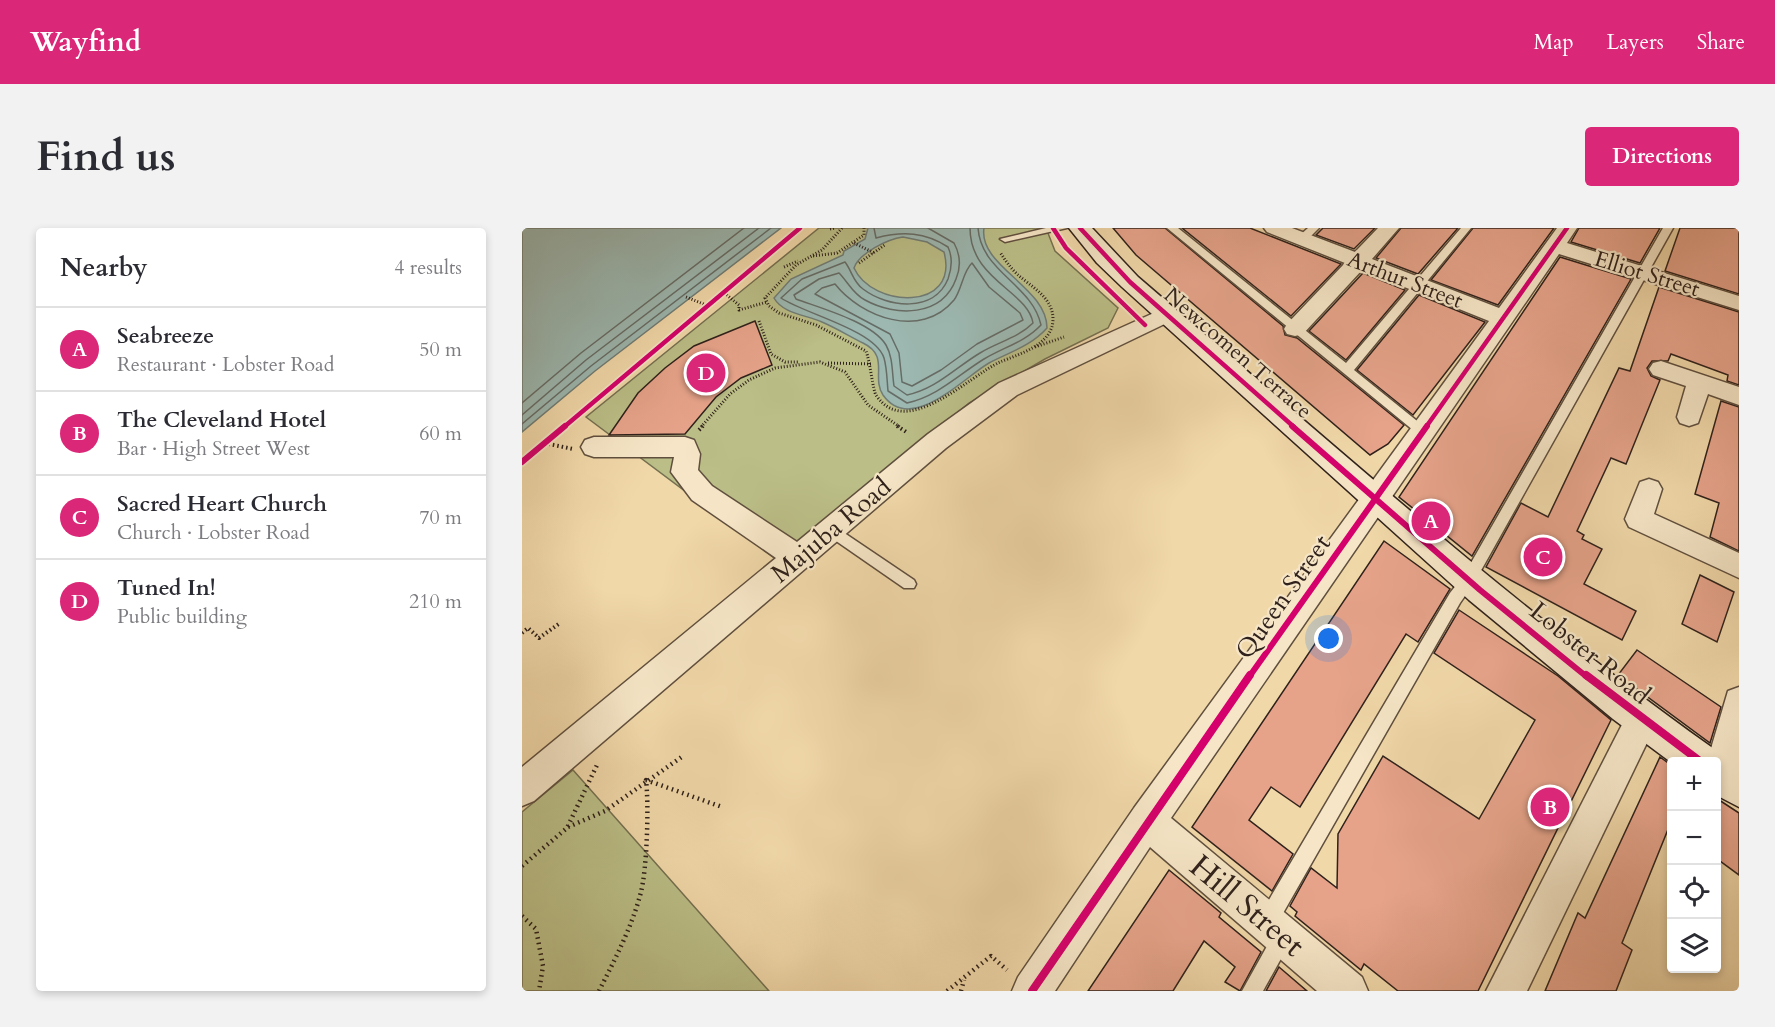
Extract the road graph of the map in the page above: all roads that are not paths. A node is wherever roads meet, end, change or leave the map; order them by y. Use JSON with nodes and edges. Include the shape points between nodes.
{"nodes":[{"id":1,"x":1062,"y":228,"type":"edge"},
{"id":2,"x":1080,"y":228,"type":"edge"},
{"id":3,"x":1172,"y":228,"type":"edge"},
{"id":4,"x":1274,"y":228,"type":"edge"},
{"id":5,"x":1389,"y":228,"type":"edge"},
{"id":6,"x":1466,"y":228,"type":"edge"},
{"id":7,"x":1668,"y":228,"type":"edge"},
{"id":8,"x":1308,"y":234,"type":"edge"},
{"id":9,"x":1561,"y":237,"type":"edge"},
{"id":10,"x":1005,"y":239,"type":"dead end"},
{"id":11,"x":1357,"y":261,"type":"junction"},
{"id":12,"x":1641,"y":273,"type":"junction"},
{"id":13,"x":1418,"y":286,"type":"junction"},
{"id":14,"x":1739,"y":303,"type":"edge"},
{"id":15,"x":1167,"y":314,"type":"junction"},
{"id":16,"x":1503,"y":318,"type":"junction"},
{"id":17,"x":1295,"y":329,"type":"junction"},
{"id":18,"x":1661,"y":369,"type":"dead end"},
{"id":19,"x":1347,"y":370,"type":"junction"},
{"id":20,"x":1699,"y":382,"type":"junction"},
{"id":21,"x":1739,"y":396,"type":"edge"},
{"id":22,"x":1689,"y":417,"type":"dead end"},
{"id":23,"x":1423,"y":432,"type":"junction"},
{"id":24,"x":594,"y":447,"type":"dead end"},
{"id":25,"x":1649,"y":489,"type":"dead end"},
{"id":26,"x":1377,"y":499,"type":"junction"},
{"id":27,"x":831,"y":530,"type":"junction"},
{"id":28,"x":798,"y":558,"type":"junction"},
{"id":29,"x":1739,"y":566,"type":"edge"},
{"id":30,"x":1469,"y":579,"type":"junction"},
{"id":31,"x":909,"y":584,"type":"dead end"},
{"id":32,"x":1739,"y":702,"type":"edge"},
{"id":33,"x":1642,"y":720,"type":"junction"},
{"id":34,"x":1695,"y":757,"type":"edge"},
{"id":35,"x":1721,"y":767,"type":"edge"},
{"id":36,"x":522,"y":789,"type":"edge"},
{"id":37,"x":1147,"y":821,"type":"junction"},
{"id":38,"x":1275,"y":929,"type":"junction"},
{"id":39,"x":1032,"y":991,"type":"edge"},
{"id":40,"x":1252,"y":991,"type":"edge"},
{"id":41,"x":1348,"y":991,"type":"edge"},
{"id":42,"x":1506,"y":991,"type":"edge"}],
"edges":[{"from":1,"to":10,"type":"lane"},
{"from":2,"to":15,"type":"street","name":"Newcomen Terrace","via":[[1105,258]]},
{"from":3,"to":17,"type":"lane"},
{"from":4,"to":8,"type":"street","name":"Arthur Street"},
{"from":5,"to":11,"type":"street"},
{"from":6,"to":13,"type":"lane"},
{"from":7,"to":12,"type":"lane"},
{"from":8,"to":11,"type":"street","name":"Arthur Street"},
{"from":9,"to":12,"type":"street","name":"Elliot Street"},
{"from":9,"to":16,"type":"street","name":"Queen Street"},
{"from":11,"to":13,"type":"street","name":"Arthur Street"},
{"from":11,"to":17,"type":"street"},
{"from":12,"to":14,"type":"street","name":"Elliot Street"},
{"from":12,"to":30,"type":"lane"},
{"from":13,"to":16,"type":"street","name":"Arthur Street"},
{"from":13,"to":19,"type":"lane"},
{"from":15,"to":26,"type":"street","name":"Newcomen Terrace"},
{"from":15,"to":27,"type":"street","name":"Majuba Road","via":[[1008,389],[937,441]]},
{"from":16,"to":23,"type":"street","name":"Queen Street"},
{"from":17,"to":19,"type":"lane"},
{"from":18,"to":20,"type":"street"},
{"from":19,"to":23,"type":"lane"},
{"from":20,"to":21,"type":"street"},
{"from":20,"to":22,"type":"street"},
{"from":23,"to":26,"type":"street","name":"Queen Street"},
{"from":24,"to":28,"type":"street","via":[[684,447],[684,472],[702,493]]},
{"from":25,"to":29,"type":"street","via":[[1639,519]]},
{"from":26,"to":30,"type":"street","name":"Lobster Road"},
{"from":26,"to":37,"type":"street","name":"Queen Street"},
{"from":27,"to":28,"type":"street","name":"Majuba Road"},
{"from":27,"to":31,"type":"lane"},
{"from":28,"to":36,"type":"street","name":"Majuba Road"},
{"from":30,"to":33,"type":"street","name":"Lobster Road"},
{"from":30,"to":38,"type":"lane","via":[[1455,597]]},
{"from":32,"to":35,"type":"street"},
{"from":33,"to":34,"type":"street","name":"Lobster Road"},
{"from":33,"to":42,"type":"street"},
{"from":37,"to":38,"type":"street","name":"Hill Street"},
{"from":37,"to":39,"type":"street","name":"Queen Street"},
{"from":38,"to":40,"type":"lane"},
{"from":38,"to":41,"type":"street","name":"Hill Street"}]}
